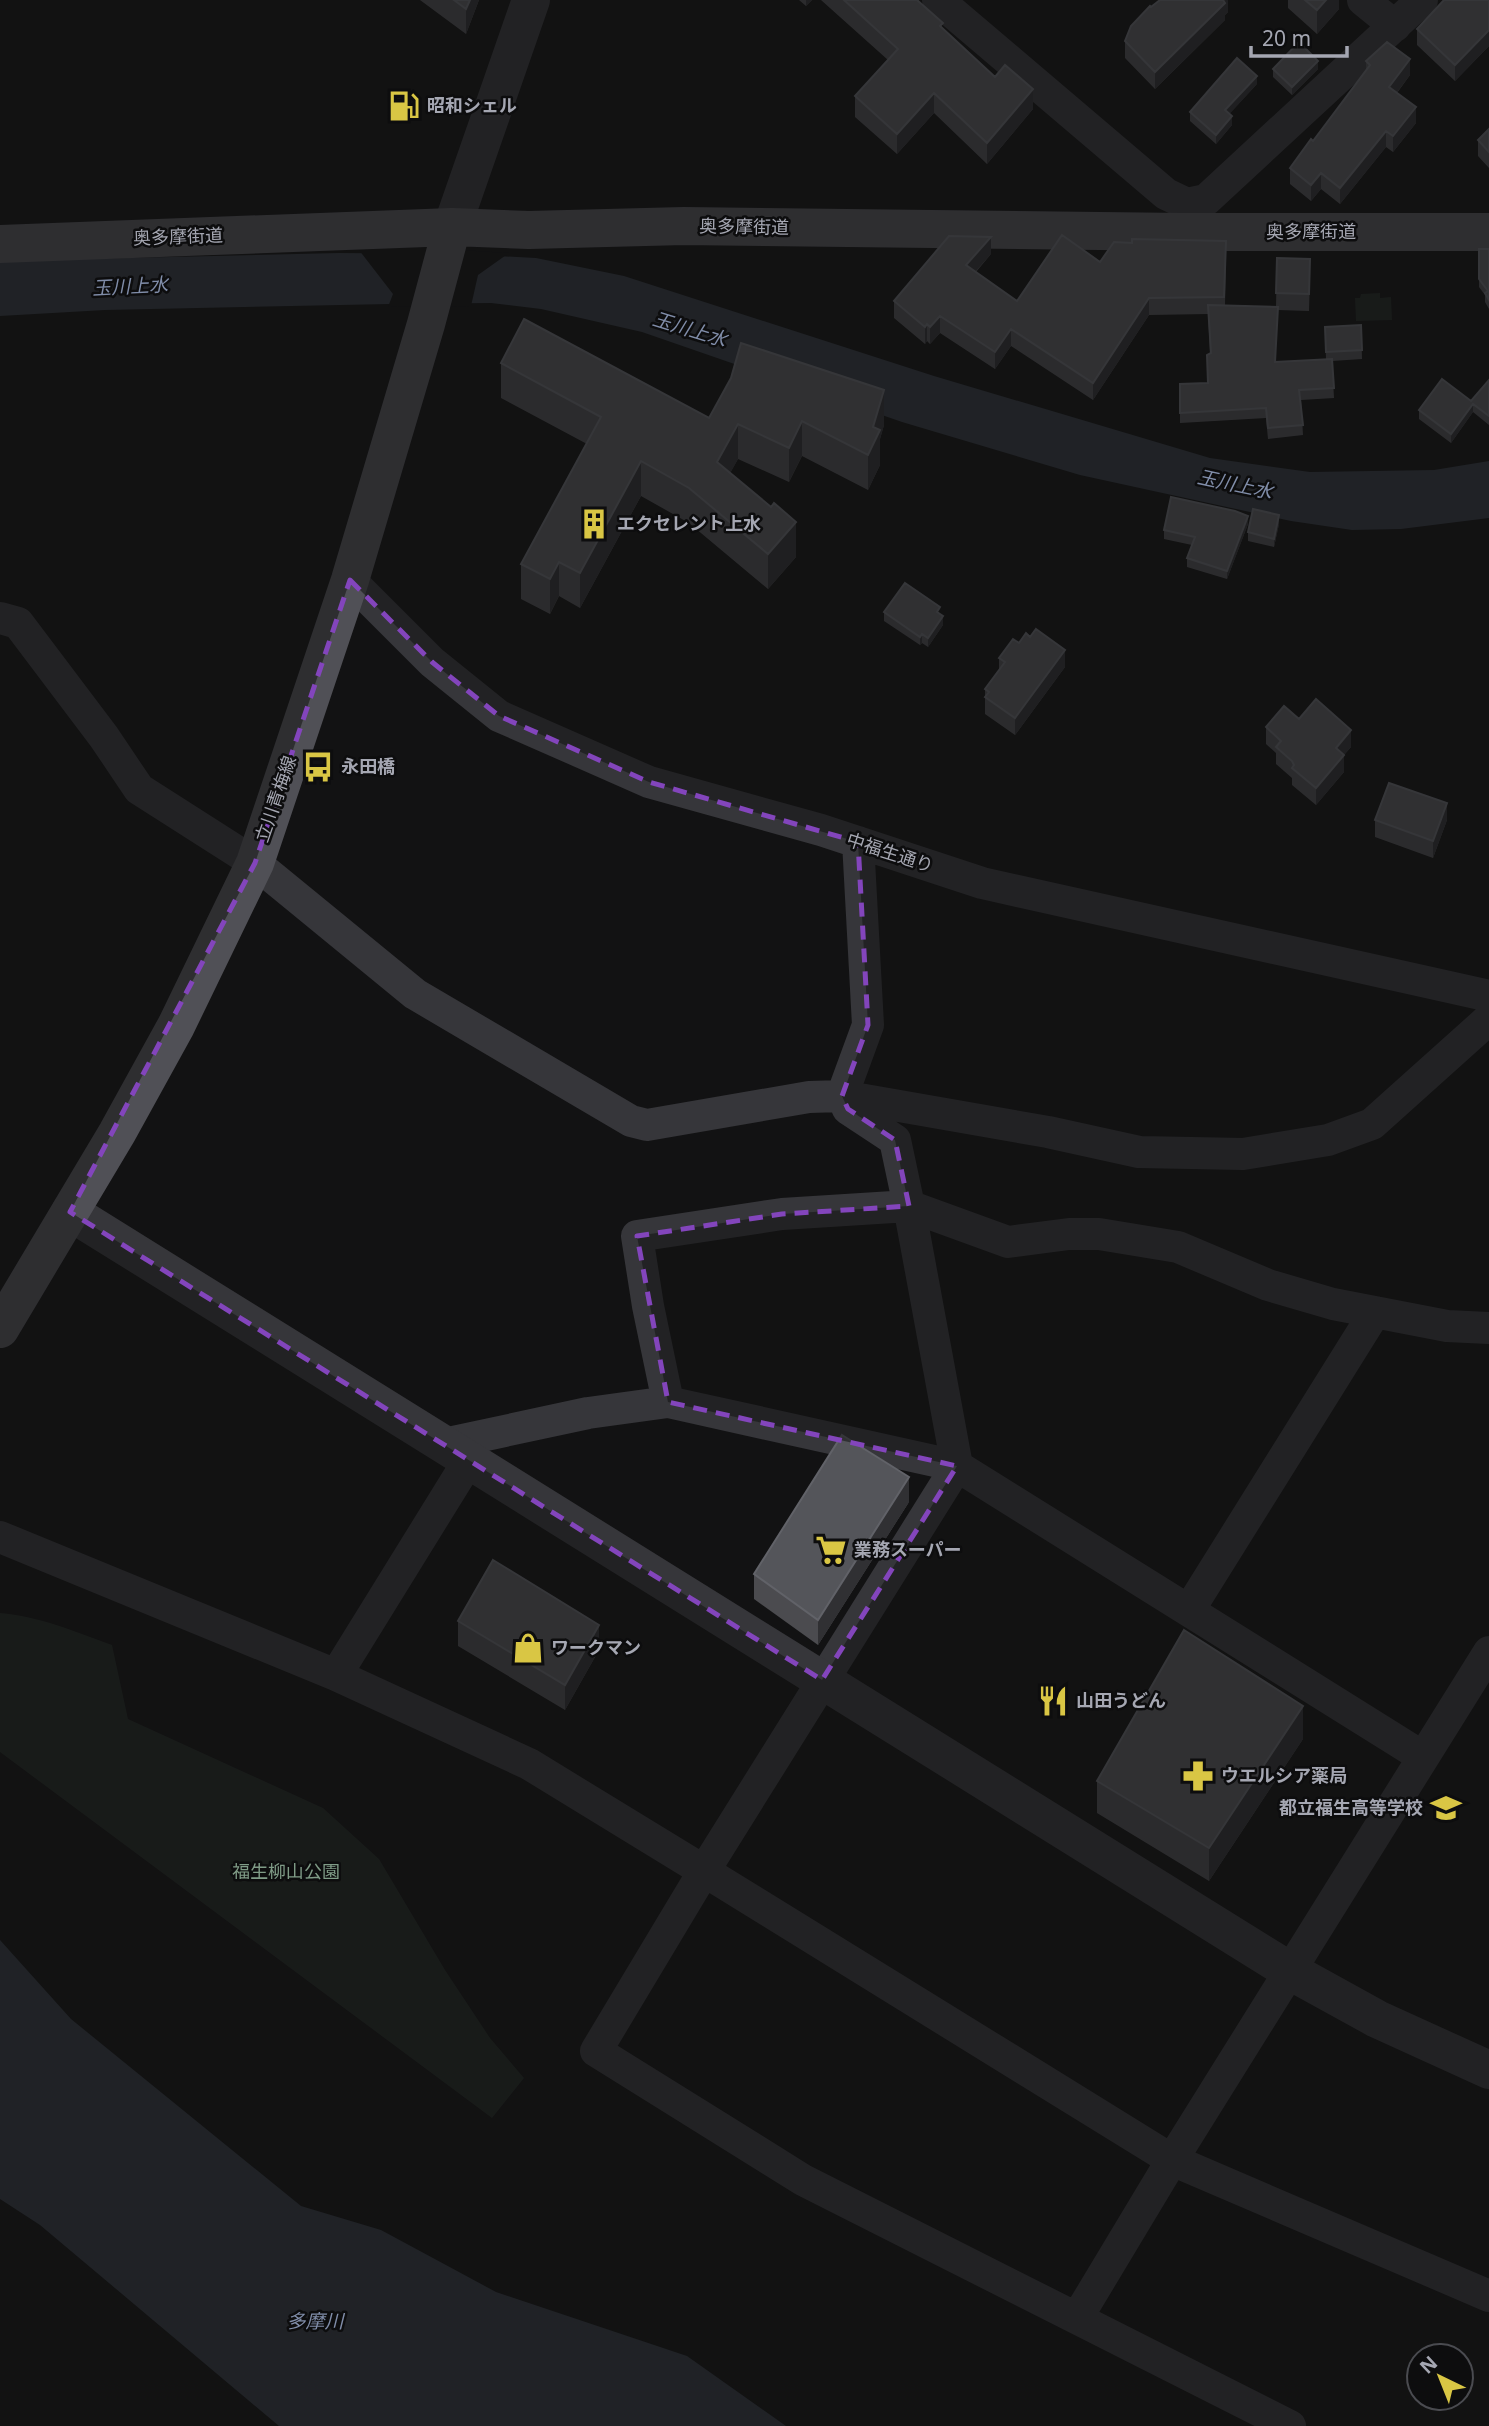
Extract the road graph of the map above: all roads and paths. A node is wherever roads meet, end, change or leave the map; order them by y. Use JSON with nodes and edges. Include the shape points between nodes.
{"nodes":[{"id":1,"x":531,"y":0,"type":"edge"},
{"id":2,"x":938,"y":0,"type":"edge"},
{"id":3,"x":1363,"y":0,"type":"edge"},
{"id":4,"x":1422,"y":0,"type":"edge"},
{"id":5,"x":1395,"y":26,"type":"junction"},
{"id":6,"x":1186,"y":218,"type":"junction"},
{"id":7,"x":1489,"y":232,"type":"edge"},
{"id":8,"x":450,"y":234,"type":"junction"},
{"id":9,"x":0,"y":244,"type":"edge"},
{"id":10,"x":351,"y":580,"type":"junction"},
{"id":11,"x":0,"y":618,"type":"edge"},
{"id":12,"x":858,"y":842,"type":"junction"},
{"id":13,"x":255,"y":863,"type":"junction"},
{"id":14,"x":1489,"y":996,"type":"edge"},
{"id":15,"x":1489,"y":1020,"type":"edge"},
{"id":16,"x":842,"y":1096,"type":"junction"},
{"id":17,"x":909,"y":1206,"type":"junction"},
{"id":18,"x":70,"y":1212,"type":"junction"},
{"id":19,"x":1375,"y":1312,"type":"junction"},
{"id":20,"x":1489,"y":1328,"type":"edge"},
{"id":21,"x":0,"y":1329,"type":"edge"},
{"id":22,"x":668,"y":1402,"type":"junction"},
{"id":23,"x":457,"y":1452,"type":"junction"},
{"id":24,"x":957,"y":1466,"type":"junction"},
{"id":25,"x":0,"y":1537,"type":"edge"},
{"id":26,"x":1189,"y":1610,"type":"junction"},
{"id":27,"x":1489,"y":1652,"type":"edge"},
{"id":28,"x":336,"y":1675,"type":"junction"},
{"id":29,"x":822,"y":1680,"type":"junction"},
{"id":30,"x":1423,"y":1757,"type":"junction"},
{"id":31,"x":704,"y":1871,"type":"junction"},
{"id":32,"x":1290,"y":1971,"type":"junction"},
{"id":33,"x":1489,"y":2070,"type":"edge"},
{"id":34,"x":1172,"y":2160,"type":"junction"},
{"id":35,"x":1489,"y":2296,"type":"edge"},
{"id":36,"x":1077,"y":2318,"type":"junction"},
{"id":37,"x":1290,"y":2426,"type":"edge"}],
"edges":[{"from":1,"to":8,"type":"street"},
{"from":2,"to":6,"type":"street","via":[[1166,194]]},
{"from":3,"to":5,"type":"street"},
{"from":4,"to":5,"type":"street"},
{"from":5,"to":6,"type":"street"},
{"from":6,"to":7,"type":"main road","name":"奥多摩街道"},
{"from":6,"to":8,"type":"main road","name":"奥多摩街道"},
{"from":8,"to":9,"type":"main road","name":"奥多摩街道"},
{"from":8,"to":10,"type":"main road","name":"立川青梅線"},
{"from":10,"to":12,"type":"street","name":"中福生通り","via":[[432,662],[499,716],[649,782]]},
{"from":10,"to":13,"type":"main road","name":"立川青梅線"},
{"from":11,"to":13,"type":"street","via":[[18,623],[139,789]]},
{"from":12,"to":14,"type":"street","name":"中福生通り","via":[[982,883]]},
{"from":12,"to":16,"type":"street","via":[[868,1025]]},
{"from":13,"to":16,"type":"street","via":[[415,994],[631,1121],[647,1125],[809,1097]]},
{"from":13,"to":18,"type":"main road","name":"立川青梅線","via":[[176,1026]]},
{"from":15,"to":16,"type":"street","via":[[1372,1124],[1328,1140],[1244,1154],[1139,1152]]},
{"from":16,"to":17,"type":"street","via":[[848,1109],[895,1140]]},
{"from":17,"to":19,"type":"street","via":[[1007,1242],[1099,1234],[1178,1247],[1268,1285]]},
{"from":17,"to":22,"type":"street","via":[[782,1214],[637,1236]]},
{"from":17,"to":24,"type":"street"},
{"from":18,"to":21,"type":"main road","name":"立川青梅線"},
{"from":18,"to":23,"type":"street"},
{"from":19,"to":20,"type":"street","via":[[1447,1326]]},
{"from":19,"to":26,"type":"street"},
{"from":22,"to":23,"type":"street","via":[[588,1413]]},
{"from":22,"to":24,"type":"street"},
{"from":23,"to":28,"type":"street"},
{"from":23,"to":29,"type":"street"},
{"from":24,"to":26,"type":"street"},
{"from":24,"to":29,"type":"street"},
{"from":25,"to":28,"type":"street"},
{"from":26,"to":30,"type":"street"},
{"from":27,"to":30,"type":"street"},
{"from":28,"to":31,"type":"street","via":[[529,1764]]},
{"from":29,"to":31,"type":"street"},
{"from":29,"to":32,"type":"street"},
{"from":30,"to":32,"type":"street"},
{"from":31,"to":34,"type":"street"},
{"from":31,"to":36,"type":"street","via":[[596,2051],[803,2180]]},
{"from":32,"to":33,"type":"street","via":[[1377,2019]]},
{"from":32,"to":34,"type":"street"},
{"from":34,"to":35,"type":"street"},
{"from":34,"to":36,"type":"street"},
{"from":36,"to":37,"type":"street"}]}
